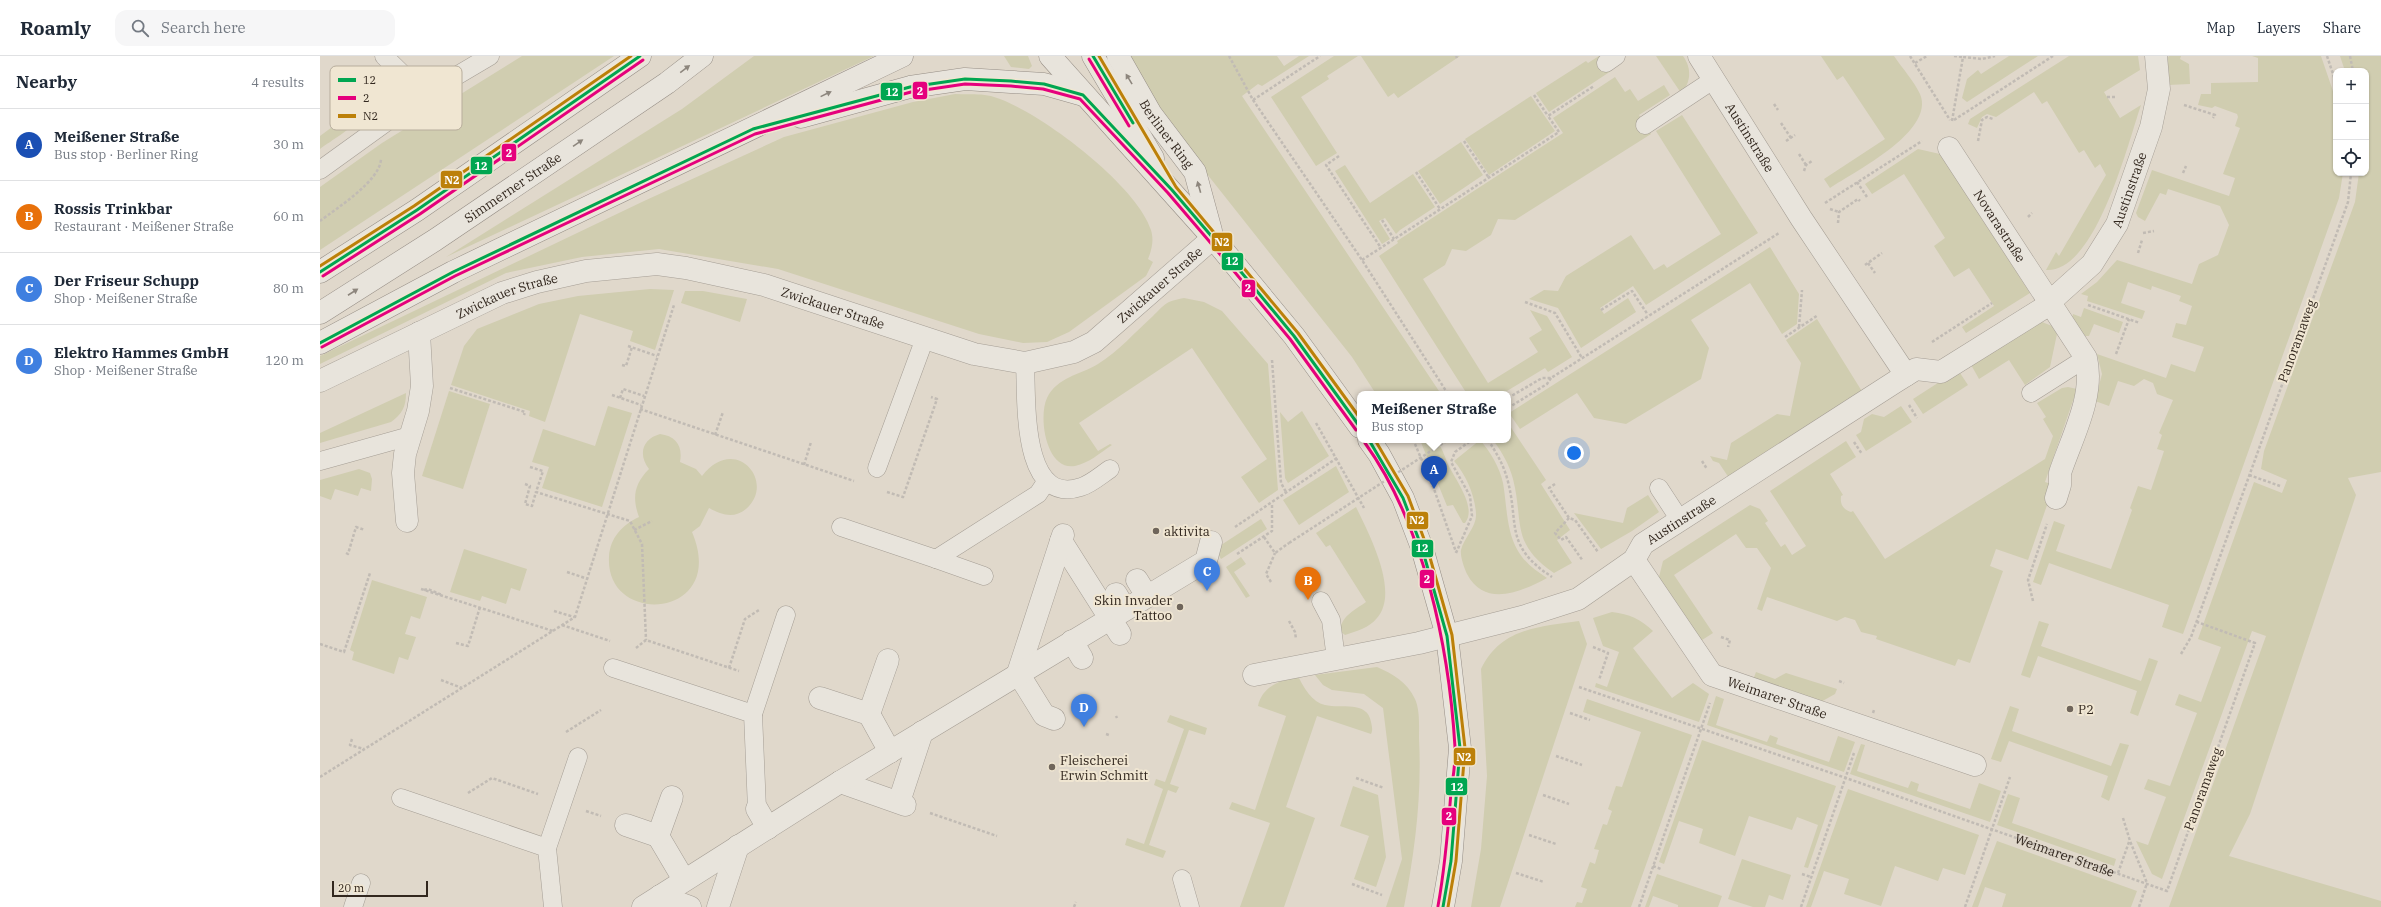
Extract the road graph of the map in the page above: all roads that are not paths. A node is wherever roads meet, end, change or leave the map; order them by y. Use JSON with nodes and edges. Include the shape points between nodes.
{"nodes":[{"id":1,"x":384,"y":56,"type":"edge"},
{"id":2,"x":490,"y":56,"type":"edge"},
{"id":3,"x":640,"y":56,"type":"edge"},
{"id":4,"x":702,"y":56,"type":"edge"},
{"id":5,"x":902,"y":56,"type":"edge"},
{"id":6,"x":1050,"y":56,"type":"edge"},
{"id":7,"x":1093,"y":56,"type":"edge"},
{"id":8,"x":1118,"y":56,"type":"edge"},
{"id":9,"x":1699,"y":56,"type":"edge"},
{"id":10,"x":2156,"y":56,"type":"edge"},
{"id":11,"x":394,"y":66,"type":"edge"},
{"id":12,"x":462,"y":73,"type":"edge"},
{"id":13,"x":1713,"y":80,"type":"junction"},
{"id":14,"x":1083,"y":95,"type":"junction"},
{"id":15,"x":1645,"y":125,"type":"dead end"},
{"id":16,"x":753,"y":129,"type":"junction"},
{"id":17,"x":375,"y":130,"type":"edge"},
{"id":18,"x":1949,"y":148,"type":"dead end"},
{"id":19,"x":320,"y":170,"type":"edge"},
{"id":20,"x":1172,"y":190,"type":"junction"},
{"id":21,"x":1213,"y":238,"type":"junction"},
{"id":22,"x":320,"y":272,"type":"edge"},
{"id":23,"x":2056,"y":297,"type":"junction"},
{"id":24,"x":320,"y":314,"type":"edge"},
{"id":25,"x":419,"y":333,"type":"junction"},
{"id":26,"x":925,"y":338,"type":"junction"},
{"id":27,"x":320,"y":343,"type":"edge"},
{"id":28,"x":2086,"y":358,"type":"junction"},
{"id":29,"x":1025,"y":363,"type":"junction"},
{"id":30,"x":1906,"y":375,"type":"junction"},
{"id":31,"x":320,"y":381,"type":"edge"},
{"id":32,"x":2031,"y":393,"type":"dead end"},
{"id":33,"x":1357,"y":423,"type":"edge"},
{"id":34,"x":410,"y":436,"type":"junction"},
{"id":35,"x":1371,"y":443,"type":"edge"},
{"id":36,"x":320,"y":461,"type":"edge"},
{"id":37,"x":877,"y":468,"type":"dead end"},
{"id":38,"x":1110,"y":469,"type":"dead end"},
{"id":39,"x":1046,"y":482,"type":"junction"},
{"id":40,"x":1659,"y":488,"type":"dead end"},
{"id":41,"x":2056,"y":498,"type":"road end"},
{"id":42,"x":1680,"y":520,"type":"junction"},
{"id":43,"x":407,"y":521,"type":"dead end"},
{"id":44,"x":841,"y":527,"type":"dead end"},
{"id":45,"x":936,"y":559,"type":"junction"},
{"id":46,"x":1634,"y":560,"type":"junction"},
{"id":47,"x":1207,"y":563,"type":"road end"},
{"id":48,"x":984,"y":576,"type":"dead end"},
{"id":49,"x":1320,"y":601,"type":"dead end"},
{"id":50,"x":1118,"y":614,"type":"junction"},
{"id":51,"x":786,"y":616,"type":"dead end"},
{"id":52,"x":1447,"y":636,"type":"junction"},
{"id":53,"x":888,"y":660,"type":"dead end"},
{"id":54,"x":1336,"y":660,"type":"junction"},
{"id":55,"x":613,"y":668,"type":"dead end"},
{"id":56,"x":1018,"y":673,"type":"junction"},
{"id":57,"x":1254,"y":675,"type":"dead end"},
{"id":58,"x":820,"y":698,"type":"dead end"},
{"id":59,"x":1050,"y":710,"type":"dead end"},
{"id":60,"x":753,"y":714,"type":"junction"},
{"id":61,"x":869,"y":714,"type":"junction"},
{"id":62,"x":922,"y":732,"type":"junction"},
{"id":63,"x":890,"y":752,"type":"junction"},
{"id":64,"x":578,"y":757,"type":"dead end"},
{"id":65,"x":1975,"y":765,"type":"dead end"},
{"id":66,"x":840,"y":782,"type":"junction"},
{"id":67,"x":672,"y":797,"type":"dead end"},
{"id":68,"x":401,"y":798,"type":"dead end"},
{"id":69,"x":757,"y":809,"type":"joint"},
{"id":70,"x":626,"y":825,"type":"dead end"},
{"id":71,"x":768,"y":828,"type":"junction"},
{"id":72,"x":658,"y":836,"type":"junction"},
{"id":73,"x":738,"y":846,"type":"junction"},
{"id":74,"x":547,"y":848,"type":"junction"},
{"id":75,"x":1182,"y":879,"type":"dead end"},
{"id":76,"x":684,"y":880,"type":"junction"},
{"id":77,"x":361,"y":883,"type":"dead end"},
{"id":78,"x":670,"y":904,"type":"edge"},
{"id":79,"x":353,"y":907,"type":"edge"},
{"id":80,"x":553,"y":907,"type":"edge"},
{"id":81,"x":718,"y":907,"type":"edge"},
{"id":82,"x":1190,"y":907,"type":"edge"},
{"id":83,"x":1443,"y":907,"type":"edge"}],
"edges":[{"from":1,"to":11,"type":"lane"},
{"from":2,"to":12,"type":"lane"},
{"from":3,"to":22,"type":"street","via":[[417,210]]},
{"from":24,"to":4,"type":"street","name":"Simmerner Straße","one_way":true,"via":[[667,83]]},
{"from":16,"to":5,"type":"street","one_way":true},
{"from":6,"to":14,"type":"street","name":"Berliner Ring"},
{"from":7,"to":20,"type":"street","name":"Berliner Ring"},
{"from":21,"to":8,"type":"street","name":"Berliner Ring","one_way":true,"via":[[1195,172],[1151,114]]},
{"from":9,"to":13,"type":"street","name":"Austinstraße"},
{"from":10,"to":23,"type":"street","name":"Austinstraße","via":[[2158,100],[2141,158],[2117,224],[2092,264]]},
{"from":13,"to":15,"type":"lane"},
{"from":13,"to":30,"type":"street","name":"Austinstraße"},
{"from":14,"to":16,"type":"street","via":[[1044,84],[965,79],[910,87]]},
{"from":14,"to":20,"type":"street","name":"Berliner Ring"},
{"from":16,"to":27,"type":"street","via":[[453,272]]},
{"from":17,"to":19,"type":"lane"},
{"from":18,"to":23,"type":"street","name":"Novarastraße"},
{"from":20,"to":21,"type":"street","name":"Berliner Ring"},
{"from":21,"to":29,"type":"street","name":"Zwickauer Straße","via":[[1094,342],[1074,352]]},
{"from":21,"to":33,"type":"street","name":"Berliner Ring","via":[[1294,336]]},
{"from":23,"to":28,"type":"street"},
{"from":23,"to":30,"type":"street","name":"Austinstraße","via":[[1941,372],[1916,369]]},
{"from":25,"to":26,"type":"street","name":"Zwickauer Straße","via":[[502,293],[536,282],[586,271],[657,264],[764,285]]},
{"from":25,"to":31,"type":"street","name":"Zwickauer Straße"},
{"from":25,"to":34,"type":"street","via":[[422,386],[418,412]]},
{"from":26,"to":29,"type":"street","name":"Zwickauer Straße","via":[[974,354]]},
{"from":26,"to":37,"type":"lane"},
{"from":28,"to":32,"type":"lane"},
{"from":28,"to":41,"type":"street","via":[[2090,374],[2088,389],[2060,473]]},
{"from":29,"to":39,"type":"lane","via":[[1030,443],[1035,464]]},
{"from":30,"to":42,"type":"street","name":"Austinstraße"},
{"from":34,"to":36,"type":"lane"},
{"from":34,"to":43,"type":"street","via":[[403,473]]},
{"from":35,"to":52,"type":"street","via":[[1380,454],[1403,498],[1422,548]]},
{"from":38,"to":39,"type":"lane","via":[[1082,487],[1063,490]]},
{"from":39,"to":45,"type":"lane","via":[[1038,494]]},
{"from":40,"to":42,"type":"lane"},
{"from":42,"to":46,"type":"street","name":"Austinstraße","via":[[1643,544]]},
{"from":44,"to":45,"type":"lane"},
{"from":45,"to":48,"type":"lane"},
{"from":46,"to":52,"type":"street","name":"Austinstraße","via":[[1578,599]]},
{"from":46,"to":65,"type":"street","name":"Weimarer Straße","via":[[1712,675]]},
{"from":47,"to":50,"type":"street"},
{"from":49,"to":54,"type":"lane","via":[[1331,620]]},
{"from":50,"to":56,"type":"street","via":[[1077,649]]},
{"from":50,"to":56,"type":"street","via":[[1062,538]]},
{"from":51,"to":60,"type":"lane"},
{"from":52,"to":54,"type":"street","name":"Austinstraße"},
{"from":52,"to":83,"type":"street","via":[[1460,748],[1451,861]]},
{"from":53,"to":61,"type":"street"},
{"from":54,"to":57,"type":"street","name":"Austinstraße"},
{"from":55,"to":60,"type":"lane"},
{"from":56,"to":59,"type":"street"},
{"from":56,"to":62,"type":"street"},
{"from":58,"to":61,"type":"street"},
{"from":60,"to":69,"type":"lane"},
{"from":61,"to":63,"type":"street"},
{"from":62,"to":63,"type":"street"},
{"from":62,"to":66,"type":"street","via":[[902,804]]},
{"from":63,"to":66,"type":"street"},
{"from":64,"to":74,"type":"lane"},
{"from":66,"to":71,"type":"street"},
{"from":67,"to":72,"type":"street"},
{"from":68,"to":74,"type":"lane"},
{"from":69,"to":71,"type":"street"},
{"from":70,"to":72,"type":"street"},
{"from":71,"to":73,"type":"street"},
{"from":72,"to":76,"type":"street"},
{"from":73,"to":76,"type":"street"},
{"from":73,"to":81,"type":"street"},
{"from":74,"to":80,"type":"lane"},
{"from":75,"to":82,"type":"lane"},
{"from":76,"to":78,"type":"street"},
{"from":77,"to":79,"type":"lane"}]}
